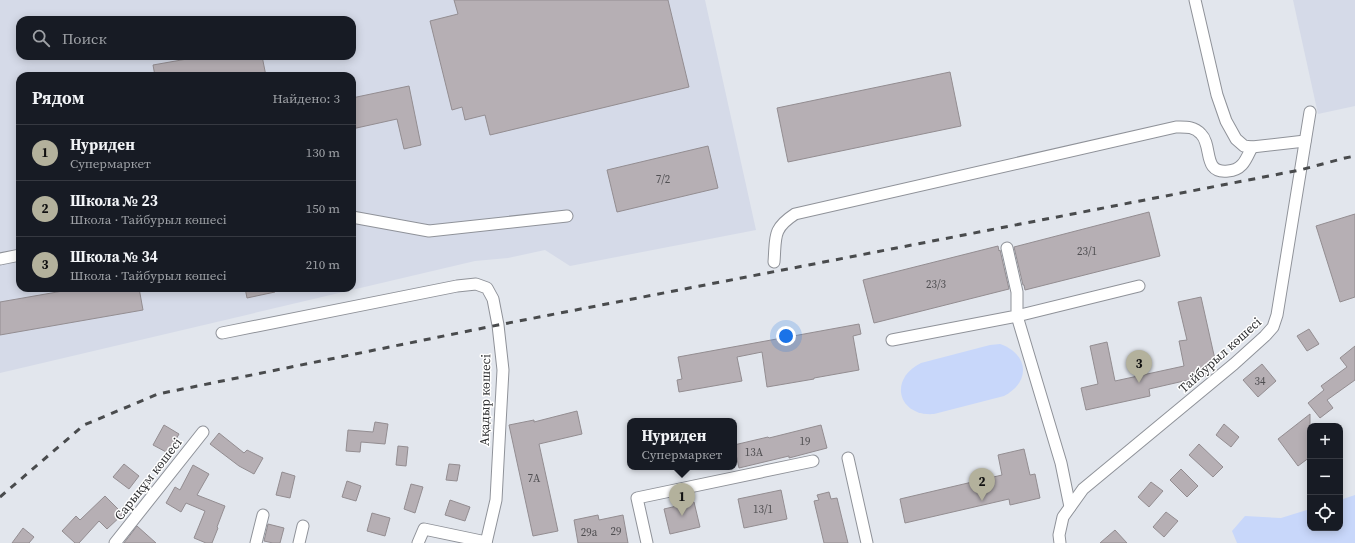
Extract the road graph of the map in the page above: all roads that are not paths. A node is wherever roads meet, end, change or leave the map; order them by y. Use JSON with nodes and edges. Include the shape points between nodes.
{"nodes":[{"id":1,"x":1195,"y":0,"type":"edge"},
{"id":2,"x":1310,"y":112,"type":"dead end"},
{"id":3,"x":1305,"y":141,"type":"junction"},
{"id":4,"x":1252,"y":147,"type":"junction"},
{"id":5,"x":567,"y":216,"type":"dead end"},
{"id":6,"x":356,"y":218,"type":"edge"},
{"id":7,"x":1007,"y":248,"type":"dead end"},
{"id":8,"x":16,"y":256,"type":"edge"},
{"id":9,"x":0,"y":259,"type":"edge"},
{"id":10,"x":774,"y":262,"type":"dead end"},
{"id":11,"x":1139,"y":286,"type":"dead end"},
{"id":12,"x":1017,"y":316,"type":"junction"},
{"id":13,"x":222,"y":333,"type":"dead end"},
{"id":14,"x":892,"y":340,"type":"dead end"},
{"id":15,"x":203,"y":432,"type":"dead end"},
{"id":16,"x":848,"y":458,"type":"dead end"},
{"id":17,"x":813,"y":461,"type":"dead end"},
{"id":18,"x":1070,"y":506,"type":"junction"},
{"id":19,"x":263,"y":515,"type":"dead end"},
{"id":20,"x":303,"y":526,"type":"dead end"},
{"id":21,"x":115,"y":543,"type":"edge"},
{"id":22,"x":256,"y":543,"type":"edge"},
{"id":23,"x":299,"y":543,"type":"edge"},
{"id":24,"x":418,"y":543,"type":"edge"},
{"id":25,"x":486,"y":543,"type":"edge"},
{"id":26,"x":647,"y":543,"type":"edge"},
{"id":27,"x":867,"y":543,"type":"edge"},
{"id":28,"x":1060,"y":543,"type":"edge"}],
"edges":[{"from":1,"to":4,"type":"street","via":[[1217,95],[1226,121],[1236,139],[1244,146]]},
{"from":2,"to":3,"type":"street","name":"Тайбурыл көшесі"},
{"from":3,"to":4,"type":"street"},
{"from":3,"to":18,"type":"street","name":"Тайбурыл көшесі","via":[[1278,314],[1273,327],[1234,364],[1083,489]]},
{"from":4,"to":10,"type":"street","via":[[1244,164],[1231,171],[1221,172],[1212,166],[1203,135],[1194,128],[1176,128],[795,214],[781,224],[777,231]]},
{"from":5,"to":6,"type":"street","via":[[429,231]]},
{"from":7,"to":12,"type":"street","via":[[1017,292]]},
{"from":8,"to":9,"type":"street"},
{"from":11,"to":12,"type":"street"},
{"from":12,"to":14,"type":"street"},
{"from":12,"to":18,"type":"street","via":[[1061,463]]},
{"from":13,"to":25,"type":"street","name":"Ақадыр көшесі","via":[[457,286],[476,284],[486,288],[493,299],[502,370],[496,500]]},
{"from":15,"to":21,"type":"street","name":"Сарықұм көшесі"},
{"from":16,"to":27,"type":"street"},
{"from":17,"to":26,"type":"street","via":[[637,498]]},
{"from":18,"to":28,"type":"street","name":"Тайбурыл көшесі","via":[[1063,517]]},
{"from":19,"to":22,"type":"street"},
{"from":20,"to":23,"type":"street"},
{"from":24,"to":25,"type":"street","via":[[424,529]]}]}
